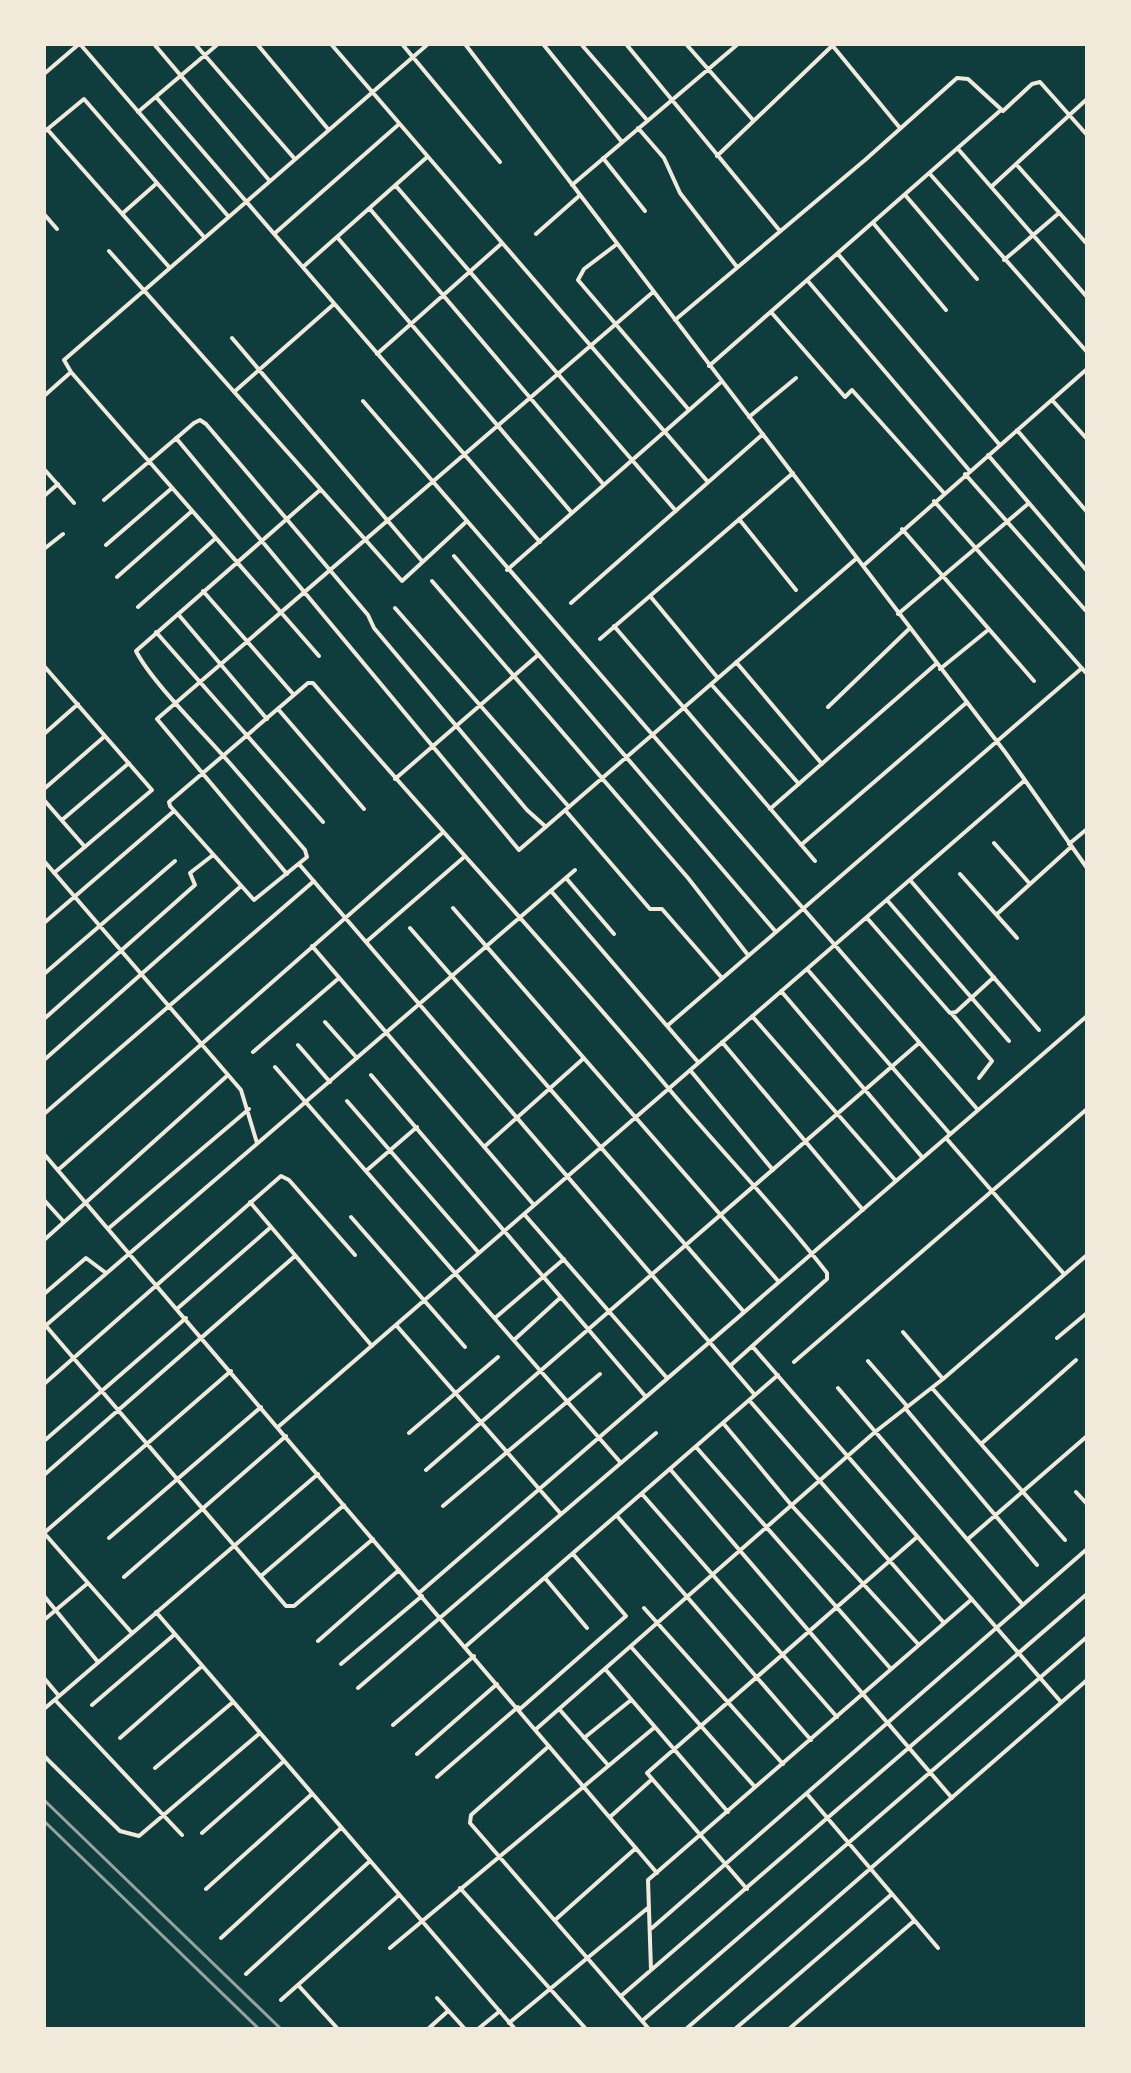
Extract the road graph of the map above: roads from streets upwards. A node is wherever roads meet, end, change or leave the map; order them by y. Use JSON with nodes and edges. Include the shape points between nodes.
{"nodes":[{"id":1,"x":80,"y":44,"type":"edge"},
{"id":2,"x":154,"y":44,"type":"edge"},
{"id":3,"x":195,"y":44,"type":"edge"},
{"id":4,"x":218,"y":44,"type":"edge"},
{"id":5,"x":257,"y":44,"type":"edge"},
{"id":6,"x":331,"y":44,"type":"edge"},
{"id":7,"x":402,"y":44,"type":"edge"},
{"id":8,"x":428,"y":44,"type":"edge"},
{"id":9,"x":465,"y":44,"type":"edge"},
{"id":10,"x":543,"y":44,"type":"edge"},
{"id":11,"x":581,"y":44,"type":"edge"},
{"id":12,"x":626,"y":44,"type":"edge"},
{"id":13,"x":686,"y":44,"type":"edge"},
{"id":14,"x":738,"y":44,"type":"edge"},
{"id":15,"x":833,"y":45,"type":"edge"},
{"id":16,"x":205,"y":55,"type":"junction"},
{"id":17,"x":413,"y":57,"type":"junction"},
{"id":18,"x":709,"y":70,"type":"junction"},
{"id":19,"x":44,"y":74,"type":"edge"},
{"id":20,"x":181,"y":75,"type":"junction"},
{"id":21,"x":372,"y":91,"type":"junction"},
{"id":22,"x":156,"y":97,"type":"junction"},
{"id":23,"x":1087,"y":99,"type":"edge"},
{"id":24,"x":672,"y":100,"type":"junction"},
{"id":25,"x":1001,"y":110,"type":"junction"},
{"id":26,"x":138,"y":112,"type":"junction"},
{"id":27,"x":1069,"y":115,"type":"junction"},
{"id":28,"x":647,"y":120,"type":"junction"},
{"id":29,"x":753,"y":120,"type":"junction"},
{"id":30,"x":398,"y":125,"type":"junction"},
{"id":31,"x":638,"y":128,"type":"junction"},
{"id":32,"x":900,"y":128,"type":"junction"},
{"id":33,"x":328,"y":129,"type":"junction"},
{"id":34,"x":46,"y":131,"type":"edge"},
{"id":35,"x":1087,"y":135,"type":"edge"},
{"id":36,"x":622,"y":142,"type":"junction"},
{"id":37,"x":959,"y":150,"type":"junction"},
{"id":38,"x":717,"y":156,"type":"junction"},
{"id":39,"x":294,"y":158,"type":"junction"},
{"id":40,"x":426,"y":158,"type":"junction"},
{"id":41,"x":603,"y":158,"type":"junction"},
{"id":42,"x":500,"y":162,"type":"dead end"},
{"id":43,"x":1016,"y":164,"type":"junction"},
{"id":44,"x":930,"y":174,"type":"junction"},
{"id":45,"x":269,"y":180,"type":"junction"},
{"id":46,"x":157,"y":183,"type":"junction"},
{"id":47,"x":572,"y":185,"type":"junction"},
{"id":48,"x":396,"y":186,"type":"junction"},
{"id":49,"x":991,"y":187,"type":"junction"},
{"id":50,"x":580,"y":196,"type":"junction"},
{"id":51,"x":906,"y":196,"type":"junction"},
{"id":52,"x":245,"y":200,"type":"junction"},
{"id":53,"x":370,"y":209,"type":"junction"},
{"id":54,"x":645,"y":211,"type":"dead end"},
{"id":55,"x":123,"y":213,"type":"junction"},
{"id":56,"x":1059,"y":213,"type":"junction"},
{"id":57,"x":44,"y":214,"type":"edge"},
{"id":58,"x":228,"y":216,"type":"junction"},
{"id":59,"x":874,"y":224,"type":"junction"},
{"id":60,"x":57,"y":229,"type":"dead end"},
{"id":61,"x":780,"y":231,"type":"junction"},
{"id":62,"x":274,"y":234,"type":"junction"},
{"id":63,"x":536,"y":234,"type":"dead end"},
{"id":64,"x":1033,"y":235,"type":"junction"},
{"id":65,"x":204,"y":237,"type":"junction"},
{"id":66,"x":337,"y":237,"type":"junction"},
{"id":67,"x":501,"y":244,"type":"junction"},
{"id":68,"x":617,"y":244,"type":"junction"},
{"id":69,"x":1087,"y":244,"type":"edge"},
{"id":70,"x":109,"y":251,"type":"dead end"},
{"id":71,"x":838,"y":254,"type":"junction"},
{"id":72,"x":1004,"y":260,"type":"junction"},
{"id":73,"x":303,"y":267,"type":"junction"},
{"id":74,"x":737,"y":267,"type":"junction"},
{"id":75,"x":170,"y":268,"type":"junction"},
{"id":76,"x":469,"y":273,"type":"junction"},
{"id":77,"x":977,"y":279,"type":"dead end"},
{"id":78,"x":807,"y":280,"type":"junction"},
{"id":79,"x":145,"y":291,"type":"junction"},
{"id":80,"x":653,"y":292,"type":"junction"},
{"id":81,"x":444,"y":295,"type":"junction"},
{"id":82,"x":1087,"y":297,"type":"edge"},
{"id":83,"x":335,"y":304,"type":"junction"},
{"id":84,"x":946,"y":310,"type":"dead end"},
{"id":85,"x":771,"y":312,"type":"junction"},
{"id":86,"x":675,"y":320,"type":"junction"},
{"id":87,"x":410,"y":324,"type":"junction"},
{"id":88,"x":615,"y":325,"type":"junction"},
{"id":89,"x":232,"y":338,"type":"dead end"},
{"id":90,"x":591,"y":345,"type":"junction"},
{"id":91,"x":1087,"y":352,"type":"edge"},
{"id":92,"x":377,"y":354,"type":"junction"},
{"id":93,"x":709,"y":366,"type":"junction"},
{"id":94,"x":258,"y":369,"type":"junction"},
{"id":95,"x":1087,"y":369,"type":"edge"},
{"id":96,"x":71,"y":372,"type":"junction"},
{"id":97,"x":556,"y":375,"type":"junction"},
{"id":98,"x":796,"y":378,"type":"dead end"},
{"id":99,"x":720,"y":383,"type":"junction"},
{"id":100,"x":234,"y":392,"type":"junction"},
{"id":101,"x":44,"y":396,"type":"edge"},
{"id":102,"x":530,"y":398,"type":"junction"},
{"id":103,"x":1052,"y":400,"type":"junction"},
{"id":104,"x":363,"y":401,"type":"dead end"},
{"id":105,"x":689,"y":410,"type":"junction"},
{"id":106,"x":749,"y":417,"type":"junction"},
{"id":107,"x":499,"y":425,"type":"junction"},
{"id":108,"x":1017,"y":430,"type":"junction"},
{"id":109,"x":664,"y":432,"type":"junction"},
{"id":110,"x":763,"y":434,"type":"junction"},
{"id":111,"x":176,"y":438,"type":"junction"},
{"id":112,"x":1087,"y":439,"type":"edge"},
{"id":113,"x":999,"y":445,"type":"junction"},
{"id":114,"x":465,"y":454,"type":"junction"},
{"id":115,"x":988,"y":455,"type":"junction"},
{"id":116,"x":632,"y":460,"type":"junction"},
{"id":117,"x":149,"y":462,"type":"junction"},
{"id":118,"x":44,"y":469,"type":"edge"},
{"id":119,"x":967,"y":472,"type":"junction"},
{"id":120,"x":793,"y":473,"type":"junction"},
{"id":121,"x":433,"y":482,"type":"junction"},
{"id":122,"x":708,"y":482,"type":"junction"},
{"id":123,"x":58,"y":484,"type":"junction"},
{"id":124,"x":604,"y":485,"type":"junction"},
{"id":125,"x":172,"y":488,"type":"junction"},
{"id":126,"x":320,"y":490,"type":"junction"},
{"id":127,"x":943,"y":492,"type":"junction"},
{"id":128,"x":44,"y":496,"type":"edge"},
{"id":129,"x":104,"y":500,"type":"dead end"},
{"id":130,"x":934,"y":501,"type":"junction"},
{"id":131,"x":74,"y":503,"type":"dead end"},
{"id":132,"x":1029,"y":503,"type":"junction"},
{"id":133,"x":192,"y":511,"type":"junction"},
{"id":134,"x":676,"y":511,"type":"junction"},
{"id":135,"x":1087,"y":512,"type":"edge"},
{"id":136,"x":572,"y":513,"type":"junction"},
{"id":137,"x":286,"y":519,"type":"junction"},
{"id":138,"x":739,"y":519,"type":"junction"},
{"id":139,"x":388,"y":520,"type":"junction"},
{"id":140,"x":467,"y":521,"type":"junction"},
{"id":141,"x":1006,"y":522,"type":"junction"},
{"id":142,"x":902,"y":529,"type":"junction"},
{"id":143,"x":63,"y":534,"type":"dead end"},
{"id":144,"x":216,"y":538,"type":"junction"},
{"id":145,"x":261,"y":541,"type":"junction"},
{"id":146,"x":365,"y":541,"type":"junction"},
{"id":147,"x":540,"y":542,"type":"junction"},
{"id":148,"x":106,"y":545,"type":"dead end"},
{"id":149,"x":975,"y":546,"type":"junction"},
{"id":150,"x":44,"y":549,"type":"edge"},
{"id":151,"x":454,"y":556,"type":"dead end"},
{"id":152,"x":857,"y":558,"type":"junction"},
{"id":153,"x":422,"y":561,"type":"junction"},
{"id":154,"x":237,"y":562,"type":"junction"},
{"id":155,"x":863,"y":566,"type":"junction"},
{"id":156,"x":507,"y":570,"type":"junction"},
{"id":157,"x":330,"y":571,"type":"junction"},
{"id":158,"x":1087,"y":571,"type":"edge"},
{"id":159,"x":117,"y":577,"type":"dead end"},
{"id":160,"x":942,"y":578,"type":"junction"},
{"id":161,"x":432,"y":581,"type":"dead end"},
{"id":162,"x":796,"y":590,"type":"dead end"},
{"id":163,"x":203,"y":591,"type":"junction"},
{"id":164,"x":304,"y":593,"type":"junction"},
{"id":165,"x":650,"y":596,"type":"junction"},
{"id":166,"x":571,"y":603,"type":"dead end"},
{"id":167,"x":138,"y":607,"type":"dead end"},
{"id":168,"x":395,"y":608,"type":"dead end"},
{"id":169,"x":1087,"y":612,"type":"edge"},
{"id":170,"x":178,"y":613,"type":"junction"},
{"id":171,"x":281,"y":613,"type":"junction"},
{"id":172,"x":898,"y":614,"type":"junction"},
{"id":173,"x":614,"y":626,"type":"junction"},
{"id":174,"x":909,"y":629,"type":"junction"},
{"id":175,"x":988,"y":630,"type":"junction"},
{"id":176,"x":156,"y":632,"type":"junction"},
{"id":177,"x":600,"y":639,"type":"dead end"},
{"id":178,"x":249,"y":641,"type":"junction"},
{"id":179,"x":538,"y":655,"type":"junction"},
{"id":180,"x":319,"y":656,"type":"dead end"},
{"id":181,"x":736,"y":662,"type":"junction"},
{"id":182,"x":221,"y":665,"type":"junction"},
{"id":183,"x":44,"y":666,"type":"edge"},
{"id":184,"x":938,"y":667,"type":"junction"},
{"id":185,"x":1082,"y":668,"type":"junction"},
{"id":186,"x":1087,"y":674,"type":"edge"},
{"id":187,"x":514,"y":677,"type":"junction"},
{"id":188,"x":718,"y":678,"type":"junction"},
{"id":189,"x":1034,"y":681,"type":"dead end"},
{"id":190,"x":201,"y":682,"type":"junction"},
{"id":191,"x":711,"y":684,"type":"junction"},
{"id":192,"x":294,"y":695,"type":"junction"},
{"id":193,"x":178,"y":702,"type":"junction"},
{"id":194,"x":966,"y":703,"type":"junction"},
{"id":195,"x":78,"y":704,"type":"junction"},
{"id":196,"x":481,"y":706,"type":"junction"},
{"id":197,"x":684,"y":707,"type":"junction"},
{"id":198,"x":828,"y":707,"type":"dead end"},
{"id":199,"x":278,"y":709,"type":"junction"},
{"id":200,"x":267,"y":719,"type":"junction"},
{"id":201,"x":457,"y":727,"type":"junction"},
{"id":202,"x":44,"y":734,"type":"edge"},
{"id":203,"x":247,"y":735,"type":"junction"},
{"id":204,"x":652,"y":735,"type":"junction"},
{"id":205,"x":105,"y":736,"type":"junction"},
{"id":206,"x":996,"y":741,"type":"junction"},
{"id":207,"x":433,"y":747,"type":"junction"},
{"id":208,"x":223,"y":756,"type":"junction"},
{"id":209,"x":627,"y":757,"type":"junction"},
{"id":210,"x":129,"y":763,"type":"junction"},
{"id":211,"x":822,"y":764,"type":"junction"},
{"id":212,"x":202,"y":774,"type":"junction"},
{"id":213,"x":602,"y":778,"type":"junction"},
{"id":214,"x":395,"y":779,"type":"junction"},
{"id":215,"x":1024,"y":781,"type":"junction"},
{"id":216,"x":799,"y":784,"type":"junction"},
{"id":217,"x":44,"y":789,"type":"edge"},
{"id":218,"x":44,"y":800,"type":"edge"},
{"id":219,"x":364,"y":809,"type":"dead end"},
{"id":220,"x":567,"y":809,"type":"junction"},
{"id":221,"x":770,"y":809,"type":"junction"},
{"id":222,"x":174,"y":811,"type":"junction"},
{"id":223,"x":62,"y":820,"type":"junction"},
{"id":224,"x":323,"y":822,"type":"dead end"},
{"id":225,"x":546,"y":827,"type":"junction"},
{"id":226,"x":1087,"y":829,"type":"edge"},
{"id":227,"x":442,"y":834,"type":"junction"},
{"id":228,"x":994,"y":843,"type":"dead end"},
{"id":229,"x":801,"y":845,"type":"junction"},
{"id":230,"x":1070,"y":846,"type":"junction"},
{"id":231,"x":85,"y":847,"type":"junction"},
{"id":232,"x":213,"y":855,"type":"junction"},
{"id":233,"x":463,"y":858,"type":"junction"},
{"id":234,"x":44,"y":861,"type":"edge"},
{"id":235,"x":175,"y":861,"type":"dead end"},
{"id":236,"x":815,"y":861,"type":"dead end"},
{"id":237,"x":299,"y":864,"type":"junction"},
{"id":238,"x":1087,"y":868,"type":"edge"},
{"id":239,"x":575,"y":870,"type":"dead end"},
{"id":240,"x":54,"y":873,"type":"junction"},
{"id":241,"x":287,"y":874,"type":"junction"},
{"id":242,"x":960,"y":874,"type":"dead end"},
{"id":243,"x":566,"y":878,"type":"junction"},
{"id":244,"x":910,"y":880,"type":"junction"},
{"id":245,"x":314,"y":881,"type":"junction"},
{"id":246,"x":1030,"y":884,"type":"junction"},
{"id":247,"x":241,"y":887,"type":"junction"},
{"id":248,"x":551,"y":891,"type":"junction"},
{"id":249,"x":74,"y":896,"type":"junction"},
{"id":250,"x":887,"y":900,"type":"junction"},
{"id":251,"x":453,"y":908,"type":"dead end"},
{"id":252,"x":804,"y":908,"type":"junction"},
{"id":253,"x":997,"y":914,"type":"junction"},
{"id":254,"x":345,"y":917,"type":"junction"},
{"id":255,"x":521,"y":917,"type":"junction"},
{"id":256,"x":866,"y":917,"type":"junction"},
{"id":257,"x":44,"y":923,"type":"edge"},
{"id":258,"x":99,"y":926,"type":"junction"},
{"id":259,"x":410,"y":928,"type":"dead end"},
{"id":260,"x":776,"y":932,"type":"junction"},
{"id":261,"x":614,"y":934,"type":"dead end"},
{"id":262,"x":1017,"y":938,"type":"dead end"},
{"id":263,"x":366,"y":942,"type":"junction"},
{"id":264,"x":836,"y":944,"type":"junction"},
{"id":265,"x":312,"y":946,"type":"junction"},
{"id":266,"x":486,"y":946,"type":"junction"},
{"id":267,"x":122,"y":952,"type":"junction"},
{"id":268,"x":749,"y":955,"type":"junction"},
{"id":269,"x":807,"y":969,"type":"junction"},
{"id":270,"x":44,"y":974,"type":"edge"},
{"id":271,"x":141,"y":975,"type":"junction"},
{"id":272,"x":452,"y":976,"type":"junction"},
{"id":273,"x":994,"y":977,"type":"junction"},
{"id":274,"x":339,"y":978,"type":"junction"},
{"id":275,"x":722,"y":978,"type":"junction"},
{"id":276,"x":781,"y":991,"type":"junction"},
{"id":277,"x":971,"y":998,"type":"junction"},
{"id":278,"x":419,"y":1005,"type":"junction"},
{"id":279,"x":169,"y":1006,"type":"junction"},
{"id":280,"x":952,"y":1014,"type":"junction"},
{"id":281,"x":752,"y":1016,"type":"junction"},
{"id":282,"x":1087,"y":1016,"type":"edge"},
{"id":283,"x":44,"y":1019,"type":"edge"},
{"id":284,"x":325,"y":1022,"type":"dead end"},
{"id":285,"x":667,"y":1026,"type":"junction"},
{"id":286,"x":1039,"y":1030,"type":"dead end"},
{"id":287,"x":386,"y":1033,"type":"junction"},
{"id":288,"x":1009,"y":1041,"type":"dead end"},
{"id":289,"x":201,"y":1042,"type":"junction"},
{"id":290,"x":722,"y":1042,"type":"junction"},
{"id":291,"x":919,"y":1043,"type":"junction"},
{"id":292,"x":298,"y":1045,"type":"dead end"},
{"id":293,"x":253,"y":1052,"type":"dead end"},
{"id":294,"x":357,"y":1058,"type":"junction"},
{"id":295,"x":584,"y":1058,"type":"junction"},
{"id":296,"x":44,"y":1060,"type":"edge"},
{"id":297,"x":699,"y":1062,"type":"junction"},
{"id":298,"x":275,"y":1067,"type":"dead end"},
{"id":299,"x":891,"y":1068,"type":"junction"},
{"id":300,"x":690,"y":1070,"type":"junction"},
{"id":301,"x":228,"y":1075,"type":"junction"},
{"id":302,"x":371,"y":1075,"type":"dead end"},
{"id":303,"x":979,"y":1078,"type":"dead end"},
{"id":304,"x":330,"y":1082,"type":"junction"},
{"id":305,"x":552,"y":1089,"type":"junction"},
{"id":306,"x":668,"y":1089,"type":"junction"},
{"id":307,"x":864,"y":1091,"type":"junction"},
{"id":308,"x":347,"y":1101,"type":"dead end"},
{"id":309,"x":306,"y":1102,"type":"junction"},
{"id":310,"x":249,"y":1109,"type":"junction"},
{"id":311,"x":1087,"y":1109,"type":"edge"},
{"id":312,"x":978,"y":1110,"type":"junction"},
{"id":313,"x":44,"y":1114,"type":"edge"},
{"id":314,"x":837,"y":1114,"type":"junction"},
{"id":315,"x":637,"y":1116,"type":"junction"},
{"id":316,"x":518,"y":1119,"type":"junction"},
{"id":317,"x":417,"y":1127,"type":"junction"},
{"id":318,"x":948,"y":1136,"type":"junction"},
{"id":319,"x":807,"y":1141,"type":"junction"},
{"id":320,"x":258,"y":1144,"type":"junction"},
{"id":321,"x":602,"y":1147,"type":"junction"},
{"id":322,"x":484,"y":1148,"type":"junction"},
{"id":323,"x":390,"y":1151,"type":"junction"},
{"id":324,"x":44,"y":1154,"type":"edge"},
{"id":325,"x":923,"y":1158,"type":"junction"},
{"id":326,"x":58,"y":1170,"type":"junction"},
{"id":327,"x":773,"y":1170,"type":"junction"},
{"id":328,"x":366,"y":1171,"type":"junction"},
{"id":329,"x":567,"y":1176,"type":"junction"},
{"id":330,"x":896,"y":1181,"type":"junction"},
{"id":331,"x":754,"y":1187,"type":"junction"},
{"id":332,"x":993,"y":1190,"type":"junction"},
{"id":333,"x":44,"y":1200,"type":"edge"},
{"id":334,"x":250,"y":1202,"type":"junction"},
{"id":335,"x":87,"y":1203,"type":"junction"},
{"id":336,"x":534,"y":1205,"type":"junction"},
{"id":337,"x":863,"y":1210,"type":"junction"},
{"id":338,"x":524,"y":1214,"type":"junction"},
{"id":339,"x":722,"y":1214,"type":"junction"},
{"id":340,"x":351,"y":1217,"type":"dead end"},
{"id":341,"x":64,"y":1222,"type":"junction"},
{"id":342,"x":271,"y":1227,"type":"junction"},
{"id":343,"x":109,"y":1228,"type":"junction"},
{"id":344,"x":504,"y":1231,"type":"junction"},
{"id":345,"x":44,"y":1240,"type":"edge"},
{"id":346,"x":687,"y":1245,"type":"junction"},
{"id":347,"x":131,"y":1253,"type":"junction"},
{"id":348,"x":479,"y":1253,"type":"junction"},
{"id":349,"x":812,"y":1253,"type":"junction"},
{"id":350,"x":355,"y":1255,"type":"dead end"},
{"id":351,"x":1087,"y":1255,"type":"edge"},
{"id":352,"x":295,"y":1256,"type":"junction"},
{"id":353,"x":564,"y":1259,"type":"junction"},
{"id":354,"x":455,"y":1273,"type":"junction"},
{"id":355,"x":107,"y":1274,"type":"junction"},
{"id":356,"x":652,"y":1274,"type":"junction"},
{"id":357,"x":1064,"y":1274,"type":"junction"},
{"id":358,"x":542,"y":1277,"type":"junction"},
{"id":359,"x":779,"y":1282,"type":"junction"},
{"id":360,"x":156,"y":1283,"type":"junction"},
{"id":361,"x":44,"y":1294,"type":"edge"},
{"id":362,"x":560,"y":1298,"type":"junction"},
{"id":363,"x":425,"y":1300,"type":"junction"},
{"id":364,"x":178,"y":1308,"type":"junction"},
{"id":365,"x":609,"y":1311,"type":"junction"},
{"id":366,"x":744,"y":1312,"type":"junction"},
{"id":367,"x":1087,"y":1313,"type":"edge"},
{"id":368,"x":186,"y":1318,"type":"junction"},
{"id":369,"x":495,"y":1318,"type":"junction"},
{"id":370,"x":396,"y":1325,"type":"junction"},
{"id":371,"x":44,"y":1326,"type":"edge"},
{"id":372,"x":587,"y":1330,"type":"junction"},
{"id":373,"x":903,"y":1332,"type":"dead end"},
{"id":374,"x":202,"y":1337,"type":"junction"},
{"id":375,"x":1057,"y":1338,"type":"dead end"},
{"id":376,"x":514,"y":1340,"type":"junction"},
{"id":377,"x":709,"y":1343,"type":"junction"},
{"id":378,"x":372,"y":1346,"type":"junction"},
{"id":379,"x":752,"y":1346,"type":"junction"},
{"id":380,"x":465,"y":1347,"type":"dead end"},
{"id":381,"x":498,"y":1357,"type":"dead end"},
{"id":382,"x":74,"y":1359,"type":"junction"},
{"id":383,"x":1076,"y":1360,"type":"dead end"},
{"id":384,"x":868,"y":1361,"type":"dead end"},
{"id":385,"x":794,"y":1362,"type":"dead end"},
{"id":386,"x":730,"y":1366,"type":"junction"},
{"id":387,"x":231,"y":1371,"type":"junction"},
{"id":388,"x":541,"y":1371,"type":"junction"},
{"id":389,"x":600,"y":1374,"type":"dead end"},
{"id":390,"x":778,"y":1375,"type":"junction"},
{"id":391,"x":668,"y":1378,"type":"junction"},
{"id":392,"x":943,"y":1379,"type":"junction"},
{"id":393,"x":44,"y":1384,"type":"edge"},
{"id":394,"x":838,"y":1388,"type":"dead end"},
{"id":395,"x":932,"y":1388,"type":"junction"},
{"id":396,"x":101,"y":1392,"type":"junction"},
{"id":397,"x":456,"y":1393,"type":"junction"},
{"id":398,"x":755,"y":1395,"type":"junction"},
{"id":399,"x":646,"y":1397,"type":"junction"},
{"id":400,"x":749,"y":1400,"type":"junction"},
{"id":401,"x":567,"y":1401,"type":"junction"},
{"id":402,"x":261,"y":1407,"type":"junction"},
{"id":403,"x":906,"y":1407,"type":"junction"},
{"id":404,"x":118,"y":1411,"type":"junction"},
{"id":405,"x":481,"y":1422,"type":"junction"},
{"id":406,"x":723,"y":1423,"type":"junction"},
{"id":407,"x":278,"y":1427,"type":"junction"},
{"id":408,"x":875,"y":1432,"type":"junction"},
{"id":409,"x":409,"y":1433,"type":"dead end"},
{"id":410,"x":656,"y":1433,"type":"dead end"},
{"id":411,"x":286,"y":1436,"type":"junction"},
{"id":412,"x":1087,"y":1436,"type":"edge"},
{"id":413,"x":599,"y":1438,"type":"junction"},
{"id":414,"x":44,"y":1441,"type":"edge"},
{"id":415,"x":146,"y":1444,"type":"junction"},
{"id":416,"x":981,"y":1444,"type":"junction"},
{"id":417,"x":696,"y":1447,"type":"junction"},
{"id":418,"x":507,"y":1452,"type":"junction"},
{"id":419,"x":850,"y":1457,"type":"junction"},
{"id":420,"x":621,"y":1463,"type":"junction"},
{"id":421,"x":670,"y":1469,"type":"junction"},
{"id":422,"x":426,"y":1470,"type":"dead end"},
{"id":423,"x":318,"y":1474,"type":"junction"},
{"id":424,"x":44,"y":1475,"type":"edge"},
{"id":425,"x":177,"y":1479,"type":"junction"},
{"id":426,"x":821,"y":1482,"type":"junction"},
{"id":427,"x":539,"y":1489,"type":"junction"},
{"id":428,"x":1023,"y":1491,"type":"junction"},
{"id":429,"x":1076,"y":1492,"type":"dead end"},
{"id":430,"x":642,"y":1494,"type":"junction"},
{"id":431,"x":1087,"y":1504,"type":"edge"},
{"id":432,"x":344,"y":1505,"type":"junction"},
{"id":433,"x":443,"y":1506,"type":"dead end"},
{"id":434,"x":793,"y":1507,"type":"junction"},
{"id":435,"x":202,"y":1509,"type":"junction"},
{"id":436,"x":561,"y":1514,"type":"junction"},
{"id":437,"x":617,"y":1516,"type":"junction"},
{"id":438,"x":994,"y":1516,"type":"junction"},
{"id":439,"x":768,"y":1528,"type":"junction"},
{"id":440,"x":917,"y":1537,"type":"junction"},
{"id":441,"x":109,"y":1538,"type":"dead end"},
{"id":442,"x":373,"y":1539,"type":"junction"},
{"id":443,"x":967,"y":1539,"type":"junction"},
{"id":444,"x":1065,"y":1540,"type":"dead end"},
{"id":445,"x":234,"y":1545,"type":"junction"},
{"id":446,"x":1087,"y":1549,"type":"edge"},
{"id":447,"x":741,"y":1551,"type":"junction"},
{"id":448,"x":573,"y":1554,"type":"junction"},
{"id":449,"x":890,"y":1561,"type":"junction"},
{"id":450,"x":1037,"y":1565,"type":"dead end"},
{"id":451,"x":399,"y":1570,"type":"junction"},
{"id":452,"x":261,"y":1576,"type":"junction"},
{"id":453,"x":712,"y":1576,"type":"junction"},
{"id":454,"x":124,"y":1577,"type":"dead end"},
{"id":455,"x":545,"y":1578,"type":"junction"},
{"id":456,"x":88,"y":1583,"type":"junction"},
{"id":457,"x":863,"y":1584,"type":"junction"},
{"id":458,"x":421,"y":1594,"type":"junction"},
{"id":459,"x":1087,"y":1594,"type":"edge"},
{"id":460,"x":44,"y":1596,"type":"edge"},
{"id":461,"x":687,"y":1597,"type":"junction"},
{"id":462,"x":972,"y":1599,"type":"junction"},
{"id":463,"x":1023,"y":1605,"type":"junction"},
{"id":464,"x":836,"y":1607,"type":"junction"},
{"id":465,"x":644,"y":1608,"type":"dead end"},
{"id":466,"x":55,"y":1610,"type":"junction"},
{"id":467,"x":156,"y":1612,"type":"junction"},
{"id":468,"x":441,"y":1618,"type":"junction"},
{"id":469,"x":44,"y":1620,"type":"edge"},
{"id":470,"x":658,"y":1622,"type":"junction"},
{"id":471,"x":944,"y":1623,"type":"junction"},
{"id":472,"x":997,"y":1627,"type":"junction"},
{"id":473,"x":587,"y":1628,"type":"dead end"},
{"id":474,"x":809,"y":1631,"type":"junction"},
{"id":475,"x":132,"y":1633,"type":"junction"},
{"id":476,"x":175,"y":1634,"type":"junction"},
{"id":477,"x":1087,"y":1637,"type":"edge"},
{"id":478,"x":318,"y":1641,"type":"dead end"},
{"id":479,"x":919,"y":1645,"type":"junction"},
{"id":480,"x":466,"y":1646,"type":"junction"},
{"id":481,"x":632,"y":1648,"type":"junction"},
{"id":482,"x":1019,"y":1653,"type":"junction"},
{"id":483,"x":782,"y":1655,"type":"junction"},
{"id":484,"x":474,"y":1656,"type":"junction"},
{"id":485,"x":98,"y":1662,"type":"junction"},
{"id":486,"x":341,"y":1664,"type":"dead end"},
{"id":487,"x":202,"y":1666,"type":"junction"},
{"id":488,"x":891,"y":1669,"type":"junction"},
{"id":489,"x":606,"y":1670,"type":"junction"},
{"id":490,"x":44,"y":1678,"type":"edge"},
{"id":491,"x":756,"y":1678,"type":"junction"},
{"id":492,"x":1040,"y":1678,"type":"junction"},
{"id":493,"x":1087,"y":1680,"type":"edge"},
{"id":494,"x":497,"y":1684,"type":"junction"},
{"id":495,"x":358,"y":1688,"type":"dead end"},
{"id":496,"x":863,"y":1694,"type":"junction"},
{"id":497,"x":57,"y":1698,"type":"junction"},
{"id":498,"x":631,"y":1700,"type":"junction"},
{"id":499,"x":729,"y":1701,"type":"junction"},
{"id":500,"x":233,"y":1702,"type":"junction"},
{"id":501,"x":1061,"y":1702,"type":"junction"},
{"id":502,"x":92,"y":1705,"type":"dead end"},
{"id":503,"x":519,"y":1708,"type":"junction"},
{"id":504,"x":44,"y":1709,"type":"edge"},
{"id":505,"x":560,"y":1710,"type":"junction"},
{"id":506,"x":837,"y":1717,"type":"junction"},
{"id":507,"x":887,"y":1722,"type":"junction"},
{"id":508,"x":393,"y":1725,"type":"dead end"},
{"id":509,"x":701,"y":1725,"type":"junction"},
{"id":510,"x":655,"y":1727,"type":"junction"},
{"id":511,"x":535,"y":1730,"type":"junction"},
{"id":512,"x":260,"y":1733,"type":"junction"},
{"id":513,"x":120,"y":1738,"type":"dead end"},
{"id":514,"x":584,"y":1738,"type":"junction"},
{"id":515,"x":811,"y":1740,"type":"junction"},
{"id":516,"x":549,"y":1746,"type":"junction"},
{"id":517,"x":674,"y":1749,"type":"junction"},
{"id":518,"x":909,"y":1749,"type":"junction"},
{"id":519,"x":417,"y":1754,"type":"dead end"},
{"id":520,"x":44,"y":1756,"type":"edge"},
{"id":521,"x":284,"y":1761,"type":"junction"},
{"id":522,"x":783,"y":1764,"type":"junction"},
{"id":523,"x":608,"y":1765,"type":"junction"},
{"id":524,"x":155,"y":1768,"type":"dead end"},
{"id":525,"x":931,"y":1773,"type":"junction"},
{"id":526,"x":437,"y":1777,"type":"dead end"},
{"id":527,"x":650,"y":1781,"type":"junction"},
{"id":528,"x":582,"y":1785,"type":"junction"},
{"id":529,"x":755,"y":1788,"type":"junction"},
{"id":530,"x":312,"y":1794,"type":"junction"},
{"id":531,"x":807,"y":1794,"type":"junction"},
{"id":532,"x":952,"y":1798,"type":"junction"},
{"id":533,"x":728,"y":1812,"type":"junction"},
{"id":534,"x":164,"y":1816,"type":"junction"},
{"id":535,"x":610,"y":1818,"type":"junction"},
{"id":536,"x":828,"y":1819,"type":"junction"},
{"id":537,"x":341,"y":1828,"type":"junction"},
{"id":538,"x":202,"y":1833,"type":"dead end"},
{"id":539,"x":182,"y":1835,"type":"dead end"},
{"id":540,"x":701,"y":1836,"type":"junction"},
{"id":541,"x":850,"y":1845,"type":"junction"},
{"id":542,"x":636,"y":1848,"type":"junction"},
{"id":543,"x":498,"y":1856,"type":"junction"},
{"id":544,"x":370,"y":1861,"type":"junction"},
{"id":545,"x":725,"y":1865,"type":"junction"},
{"id":546,"x":870,"y":1869,"type":"junction"},
{"id":547,"x":657,"y":1873,"type":"junction"},
{"id":548,"x":460,"y":1888,"type":"junction"},
{"id":549,"x":206,"y":1889,"type":"dead end"},
{"id":550,"x":747,"y":1889,"type":"junction"},
{"id":551,"x":892,"y":1894,"type":"junction"},
{"id":552,"x":399,"y":1895,"type":"junction"},
{"id":553,"x":650,"y":1906,"type":"junction"},
{"id":554,"x":555,"y":1920,"type":"junction"},
{"id":555,"x":422,"y":1921,"type":"junction"},
{"id":556,"x":915,"y":1921,"type":"junction"},
{"id":557,"x":652,"y":1928,"type":"junction"},
{"id":558,"x":221,"y":1938,"type":"dead end"},
{"id":559,"x":390,"y":1948,"type":"dead end"},
{"id":560,"x":938,"y":1948,"type":"dead end"},
{"id":561,"x":588,"y":1957,"type":"junction"},
{"id":562,"x":651,"y":1970,"type":"junction"},
{"id":563,"x":246,"y":1974,"type":"dead end"},
{"id":564,"x":298,"y":1985,"type":"junction"},
{"id":565,"x":550,"y":1988,"type":"junction"},
{"id":566,"x":621,"y":1996,"type":"junction"},
{"id":567,"x":437,"y":1998,"type":"dead end"},
{"id":568,"x":281,"y":2000,"type":"dead end"},
{"id":569,"x":448,"y":2011,"type":"junction"},
{"id":570,"x":500,"y":2011,"type":"junction"},
{"id":571,"x":642,"y":2021,"type":"junction"},
{"id":572,"x":509,"y":2023,"type":"junction"},
{"id":573,"x":338,"y":2029,"type":"edge"},
{"id":574,"x":428,"y":2029,"type":"edge"},
{"id":575,"x":465,"y":2029,"type":"edge"},
{"id":576,"x":478,"y":2029,"type":"edge"},
{"id":577,"x":515,"y":2029,"type":"edge"},
{"id":578,"x":586,"y":2029,"type":"edge"},
{"id":579,"x":649,"y":2029,"type":"edge"},
{"id":580,"x":686,"y":2029,"type":"edge"},
{"id":581,"x":735,"y":2029,"type":"edge"},
{"id":582,"x":789,"y":2029,"type":"edge"}],
"edges":[{"from":1,"to":19,"type":"street"},
{"from":1,"to":26,"type":"street"},
{"from":2,"to":20,"type":"street"},
{"from":3,"to":16,"type":"street"},
{"from":4,"to":16,"type":"street"},
{"from":5,"to":33,"type":"street"},
{"from":6,"to":21,"type":"street"},
{"from":7,"to":17,"type":"street"},
{"from":8,"to":17,"type":"street"},
{"from":9,"to":47,"type":"street"},
{"from":10,"to":36,"type":"street"},
{"from":11,"to":28,"type":"street"},
{"from":12,"to":24,"type":"street"},
{"from":13,"to":18,"type":"street"},
{"from":14,"to":18,"type":"street"},
{"from":15,"to":29,"type":"street"},
{"from":15,"to":32,"type":"street"},
{"from":16,"to":20,"type":"street"},
{"from":16,"to":39,"type":"street"},
{"from":17,"to":21,"type":"street"},
{"from":17,"to":42,"type":"street"},
{"from":18,"to":24,"type":"street"},
{"from":18,"to":29,"type":"street"},
{"from":20,"to":22,"type":"street"},
{"from":20,"to":45,"type":"street"},
{"from":21,"to":30,"type":"street"},
{"from":21,"to":33,"type":"street"},
{"from":22,"to":26,"type":"street"},
{"from":22,"to":52,"type":"street"},
{"from":23,"to":27,"type":"street"},
{"from":24,"to":28,"type":"street"},
{"from":24,"to":38,"type":"street"},
{"from":25,"to":27,"type":"street","via":[[1038,81]]},
{"from":25,"to":32,"type":"street","via":[[960,76]]},
{"from":25,"to":37,"type":"street"},
{"from":26,"to":58,"type":"street"},
{"from":27,"to":35,"type":"street"},
{"from":27,"to":43,"type":"street"},
{"from":28,"to":31,"type":"street"},
{"from":29,"to":38,"type":"street"},
{"from":30,"to":40,"type":"street"},
{"from":30,"to":62,"type":"street"},
{"from":31,"to":36,"type":"street"},
{"from":31,"to":74,"type":"street"},
{"from":32,"to":61,"type":"street"},
{"from":33,"to":39,"type":"street"},
{"from":34,"to":46,"type":"street","via":[[84,99]]},
{"from":34,"to":55,"type":"street"},
{"from":36,"to":41,"type":"street"},
{"from":37,"to":44,"type":"street"},
{"from":37,"to":49,"type":"street"},
{"from":38,"to":61,"type":"street"},
{"from":39,"to":45,"type":"street"},
{"from":40,"to":48,"type":"street"},
{"from":40,"to":67,"type":"street"},
{"from":41,"to":47,"type":"street"},
{"from":41,"to":54,"type":"street"},
{"from":43,"to":49,"type":"street"},
{"from":43,"to":56,"type":"street"},
{"from":44,"to":51,"type":"street"},
{"from":44,"to":72,"type":"street"},
{"from":45,"to":52,"type":"street"},
{"from":46,"to":55,"type":"street"},
{"from":46,"to":65,"type":"street"},
{"from":47,"to":50,"type":"street"},
{"from":48,"to":53,"type":"street"},
{"from":48,"to":76,"type":"street"},
{"from":49,"to":64,"type":"street"},
{"from":50,"to":63,"type":"street"},
{"from":50,"to":68,"type":"street"},
{"from":51,"to":59,"type":"street"},
{"from":51,"to":77,"type":"street"},
{"from":52,"to":58,"type":"street"},
{"from":52,"to":62,"type":"street"},
{"from":53,"to":66,"type":"street"},
{"from":53,"to":81,"type":"street"},
{"from":55,"to":75,"type":"street"},
{"from":56,"to":64,"type":"street"},
{"from":56,"to":69,"type":"street"},
{"from":57,"to":60,"type":"street"},
{"from":58,"to":65,"type":"street"},
{"from":59,"to":71,"type":"street"},
{"from":59,"to":84,"type":"street"},
{"from":61,"to":74,"type":"street"},
{"from":62,"to":73,"type":"street"},
{"from":64,"to":72,"type":"street"},
{"from":64,"to":82,"type":"street"},
{"from":65,"to":75,"type":"street"},
{"from":66,"to":73,"type":"street"},
{"from":66,"to":87,"type":"street"},
{"from":67,"to":76,"type":"street"},
{"from":67,"to":90,"type":"street"},
{"from":68,"to":80,"type":"street"},
{"from":68,"to":88,"type":"street","via":[[584,269],[578,280]]},
{"from":70,"to":79,"type":"street"},
{"from":71,"to":78,"type":"street"},
{"from":71,"to":113,"type":"street"},
{"from":72,"to":91,"type":"street"},
{"from":73,"to":83,"type":"street"},
{"from":74,"to":86,"type":"street"},
{"from":75,"to":79,"type":"street"},
{"from":76,"to":81,"type":"street"},
{"from":76,"to":97,"type":"street"},
{"from":78,"to":85,"type":"street"},
{"from":78,"to":119,"type":"street"},
{"from":79,"to":96,"type":"street","via":[[66,356]]},
{"from":79,"to":100,"type":"street"},
{"from":80,"to":86,"type":"street"},
{"from":80,"to":88,"type":"street"},
{"from":81,"to":87,"type":"street"},
{"from":81,"to":102,"type":"street"},
{"from":83,"to":92,"type":"street"},
{"from":83,"to":94,"type":"street"},
{"from":85,"to":93,"type":"street"},
{"from":85,"to":127,"type":"street","via":[[845,397],[852,390]]},
{"from":86,"to":93,"type":"street"},
{"from":87,"to":92,"type":"street"},
{"from":87,"to":107,"type":"street"},
{"from":88,"to":90,"type":"street"},
{"from":88,"to":105,"type":"street"},
{"from":89,"to":94,"type":"street"},
{"from":90,"to":97,"type":"street"},
{"from":90,"to":109,"type":"street"},
{"from":92,"to":114,"type":"street"},
{"from":93,"to":99,"type":"street"},
{"from":94,"to":100,"type":"street"},
{"from":94,"to":139,"type":"street"},
{"from":95,"to":103,"type":"street"},
{"from":96,"to":101,"type":"street"},
{"from":96,"to":117,"type":"street"},
{"from":97,"to":102,"type":"street"},
{"from":97,"to":116,"type":"street"},
{"from":98,"to":106,"type":"street"},
{"from":99,"to":105,"type":"street"},
{"from":99,"to":106,"type":"street"},
{"from":100,"to":126,"type":"street"},
{"from":102,"to":107,"type":"street"},
{"from":102,"to":124,"type":"street"},
{"from":103,"to":108,"type":"street"},
{"from":103,"to":112,"type":"street"},
{"from":104,"to":121,"type":"street"},
{"from":105,"to":109,"type":"street"},
{"from":106,"to":110,"type":"street"},
{"from":107,"to":114,"type":"street"},
{"from":107,"to":136,"type":"street"},
{"from":108,"to":113,"type":"street"},
{"from":108,"to":135,"type":"street"},
{"from":109,"to":116,"type":"street"},
{"from":109,"to":122,"type":"street"},
{"from":110,"to":120,"type":"street"},
{"from":110,"to":122,"type":"street"},
{"from":111,"to":117,"type":"street"},
{"from":111,"to":137,"type":"street","via":[[198,420],[206,424]]},
{"from":111,"to":145,"type":"street"},
{"from":113,"to":115,"type":"street"},
{"from":114,"to":121,"type":"street"},
{"from":114,"to":147,"type":"street"},
{"from":115,"to":119,"type":"street"},
{"from":115,"to":132,"type":"street"},
{"from":116,"to":124,"type":"street"},
{"from":116,"to":134,"type":"street"},
{"from":117,"to":125,"type":"street"},
{"from":117,"to":129,"type":"street"},
{"from":118,"to":123,"type":"street"},
{"from":119,"to":127,"type":"street"},
{"from":119,"to":141,"type":"street"},
{"from":120,"to":138,"type":"street"},
{"from":120,"to":152,"type":"street"},
{"from":121,"to":139,"type":"street"},
{"from":121,"to":140,"type":"street"},
{"from":122,"to":134,"type":"street"},
{"from":123,"to":128,"type":"street"},
{"from":123,"to":131,"type":"street"},
{"from":124,"to":136,"type":"street"},
{"from":125,"to":133,"type":"street"},
{"from":125,"to":148,"type":"street"},
{"from":126,"to":137,"type":"street"},
{"from":126,"to":146,"type":"street"},
{"from":127,"to":130,"type":"street"},
{"from":130,"to":142,"type":"street"},
{"from":130,"to":149,"type":"street"},
{"from":132,"to":141,"type":"street"},
{"from":132,"to":158,"type":"street"},
{"from":133,"to":144,"type":"street"},
{"from":133,"to":159,"type":"street"},
{"from":134,"to":166,"type":"street"},
{"from":136,"to":147,"type":"street"},
{"from":137,"to":145,"type":"street"},
{"from":137,"to":157,"type":"street"},
{"from":138,"to":162,"type":"street"},
{"from":138,"to":165,"type":"street"},
{"from":139,"to":146,"type":"street"},
{"from":139,"to":153,"type":"street"},
{"from":140,"to":153,"type":"street"},
{"from":140,"to":156,"type":"street"},
{"from":141,"to":149,"type":"street"},
{"from":141,"to":169,"type":"street"},
{"from":142,"to":155,"type":"street"},
{"from":142,"to":160,"type":"street"},
{"from":143,"to":150,"type":"street"},
{"from":144,"to":154,"type":"street"},
{"from":144,"to":167,"type":"street"},
{"from":145,"to":154,"type":"street"},
{"from":145,"to":164,"type":"street"},
{"from":146,"to":153,"type":"street","via":[[402,581]]},
{"from":146,"to":157,"type":"street"},
{"from":147,"to":156,"type":"street"},
{"from":149,"to":160,"type":"street"},
{"from":149,"to":185,"type":"street"},
{"from":151,"to":179,"type":"street"},
{"from":152,"to":155,"type":"street"},
{"from":152,"to":181,"type":"street"},
{"from":154,"to":163,"type":"street"},
{"from":154,"to":171,"type":"street"},
{"from":155,"to":172,"type":"street"},
{"from":156,"to":204,"type":"street"},
{"from":157,"to":164,"type":"street"},
{"from":157,"to":201,"type":"street"},
{"from":160,"to":172,"type":"street"},
{"from":160,"to":175,"type":"street"},
{"from":161,"to":187,"type":"street"},
{"from":163,"to":170,"type":"street"},
{"from":163,"to":178,"type":"street"},
{"from":164,"to":171,"type":"street"},
{"from":164,"to":207,"type":"street"},
{"from":165,"to":173,"type":"street"},
{"from":165,"to":188,"type":"street"},
{"from":168,"to":196,"type":"street"},
{"from":170,"to":176,"type":"street"},
{"from":170,"to":182,"type":"street"},
{"from":171,"to":178,"type":"street"},
{"from":171,"to":180,"type":"street"},
{"from":172,"to":174,"type":"street"},
{"from":173,"to":177,"type":"street"},
{"from":173,"to":197,"type":"street"},
{"from":174,"to":184,"type":"street"},
{"from":174,"to":198,"type":"street"},
{"from":175,"to":184,"type":"street"},
{"from":175,"to":189,"type":"street"},
{"from":176,"to":190,"type":"street"},
{"from":176,"to":193,"type":"street","via":[[137,653]]},
{"from":178,"to":182,"type":"street"},
{"from":178,"to":192,"type":"street"},
{"from":179,"to":187,"type":"street"},
{"from":179,"to":209,"type":"street"},
{"from":181,"to":188,"type":"street"},
{"from":181,"to":211,"type":"street"},
{"from":182,"to":190,"type":"street"},
{"from":182,"to":200,"type":"street"},
{"from":183,"to":195,"type":"street"},
{"from":184,"to":194,"type":"street"},
{"from":184,"to":211,"type":"street"},
{"from":185,"to":186,"type":"street"},
{"from":185,"to":206,"type":"street"},
{"from":187,"to":196,"type":"street"},
{"from":187,"to":213,"type":"street"},
{"from":188,"to":191,"type":"street"},
{"from":190,"to":193,"type":"street"},
{"from":190,"to":203,"type":"street"},
{"from":191,"to":197,"type":"street"},
{"from":191,"to":216,"type":"street"},
{"from":192,"to":199,"type":"street"},
{"from":192,"to":214,"type":"street","via":[[313,683]]},
{"from":193,"to":208,"type":"street"},
{"from":193,"to":212,"type":"street","via":[[158,722]]},
{"from":194,"to":206,"type":"street"},
{"from":194,"to":229,"type":"street"},
{"from":195,"to":202,"type":"street"},
{"from":195,"to":205,"type":"street"},
{"from":196,"to":201,"type":"street"},
{"from":196,"to":220,"type":"street"},
{"from":197,"to":204,"type":"street"},
{"from":197,"to":221,"type":"street"},
{"from":199,"to":200,"type":"street"},
{"from":199,"to":219,"type":"street"},
{"from":200,"to":203,"type":"street"},
{"from":201,"to":207,"type":"street"},
{"from":201,"to":225,"type":"street"},
{"from":203,"to":208,"type":"street"},
{"from":203,"to":224,"type":"street"},
{"from":204,"to":209,"type":"street"},
{"from":204,"to":252,"type":"street"},
{"from":205,"to":210,"type":"street"},
{"from":205,"to":217,"type":"street"},
{"from":206,"to":215,"type":"street"},
{"from":206,"to":252,"type":"street"},
{"from":207,"to":214,"type":"street"},
{"from":207,"to":225,"type":"street","via":[[519,850]]},
{"from":208,"to":212,"type":"street"},
{"from":208,"to":237,"type":"street","via":[[307,853]]},
{"from":209,"to":213,"type":"street"},
{"from":209,"to":260,"type":"street"},
{"from":210,"to":223,"type":"street"},
{"from":210,"to":231,"type":"street","via":[[152,790]]},
{"from":211,"to":216,"type":"street"},
{"from":212,"to":222,"type":"street","via":[[169,802]]},
{"from":212,"to":241,"type":"street"},
{"from":213,"to":220,"type":"street"},
{"from":213,"to":268,"type":"street"},
{"from":214,"to":227,"type":"street"},
{"from":215,"to":230,"type":"street"},
{"from":215,"to":244,"type":"street"},
{"from":216,"to":221,"type":"street"},
{"from":218,"to":223,"type":"street"},
{"from":220,"to":225,"type":"street"},
{"from":220,"to":275,"type":"street","via":[[650,909],[662,909]]},
{"from":221,"to":229,"type":"street"},
{"from":222,"to":232,"type":"street"},
{"from":222,"to":249,"type":"street"},
{"from":223,"to":231,"type":"street"},
{"from":226,"to":230,"type":"street"},
{"from":227,"to":233,"type":"street"},
{"from":227,"to":254,"type":"street"},
{"from":228,"to":246,"type":"street"},
{"from":229,"to":236,"type":"street"},
{"from":230,"to":238,"type":"street"},
{"from":230,"to":246,"type":"street"},
{"from":231,"to":240,"type":"street"},
{"from":232,"to":247,"type":"street"},
{"from":232,"to":267,"type":"street","via":[[190,873],[195,885]]},
{"from":233,"to":255,"type":"street"},
{"from":233,"to":263,"type":"street"},
{"from":234,"to":240,"type":"street"},
{"from":235,"to":258,"type":"street"},
{"from":237,"to":241,"type":"street"},
{"from":237,"to":245,"type":"street"},
{"from":239,"to":243,"type":"street"},
{"from":240,"to":249,"type":"street"},
{"from":241,"to":247,"type":"street","via":[[254,900]]},
{"from":242,"to":253,"type":"street"},
{"from":243,"to":248,"type":"street"},
{"from":243,"to":261,"type":"street"},
{"from":244,"to":250,"type":"street"},
{"from":244,"to":273,"type":"street"},
{"from":245,"to":254,"type":"street"},
{"from":245,"to":279,"type":"street"},
{"from":246,"to":253,"type":"street"},
{"from":247,"to":271,"type":"street"},
{"from":248,"to":255,"type":"street"},
{"from":248,"to":285,"type":"street"},
{"from":249,"to":257,"type":"street"},
{"from":249,"to":258,"type":"street"},
{"from":250,"to":256,"type":"street"},
{"from":250,"to":277,"type":"street"},
{"from":251,"to":266,"type":"street"},
{"from":252,"to":260,"type":"street"},
{"from":252,"to":264,"type":"street"},
{"from":253,"to":262,"type":"street"},
{"from":254,"to":263,"type":"street"},
{"from":254,"to":265,"type":"street"},
{"from":255,"to":266,"type":"street"},
{"from":255,"to":306,"type":"street"},
{"from":256,"to":264,"type":"street"},
{"from":256,"to":280,"type":"street"},
{"from":258,"to":267,"type":"street"},
{"from":258,"to":270,"type":"street"},
{"from":259,"to":272,"type":"street"},
{"from":260,"to":268,"type":"street"},
{"from":263,"to":278,"type":"street"},
{"from":264,"to":269,"type":"street"},
{"from":264,"to":291,"type":"street"},
{"from":265,"to":274,"type":"street"},
{"from":265,"to":289,"type":"street"},
{"from":266,"to":272,"type":"street"},
{"from":266,"to":295,"type":"street"},
{"from":267,"to":271,"type":"street"},
{"from":267,"to":283,"type":"street"},
{"from":268,"to":275,"type":"street"},
{"from":269,"to":276,"type":"street"},
{"from":269,"to":299,"type":"street"},
{"from":271,"to":279,"type":"street"},
{"from":271,"to":296,"type":"street"},
{"from":272,"to":278,"type":"street"},
{"from":272,"to":305,"type":"street"},
{"from":273,"to":277,"type":"street"},
{"from":273,"to":286,"type":"street"},
{"from":274,"to":287,"type":"street"},
{"from":274,"to":293,"type":"street"},
{"from":275,"to":285,"type":"street"},
{"from":276,"to":281,"type":"street"},
{"from":276,"to":307,"type":"street"},
{"from":277,"to":280,"type":"street"},
{"from":277,"to":288,"type":"street"},
{"from":278,"to":287,"type":"street"},
{"from":278,"to":316,"type":"street"},
{"from":279,"to":289,"type":"street"},
{"from":279,"to":313,"type":"street"},
{"from":280,"to":303,"type":"street","via":[[992,1061]]},
{"from":281,"to":290,"type":"street"},
{"from":281,"to":314,"type":"street"},
{"from":282,"to":312,"type":"street"},
{"from":284,"to":294,"type":"street"},
{"from":285,"to":297,"type":"street"},
{"from":287,"to":294,"type":"street"},
{"from":287,"to":322,"type":"street"},
{"from":289,"to":301,"type":"street"},
{"from":289,"to":326,"type":"street"},
{"from":290,"to":297,"type":"street"},
{"from":290,"to":319,"type":"street"},
{"from":291,"to":299,"type":"street"},
{"from":291,"to":312,"type":"street"},
{"from":292,"to":304,"type":"street"},
{"from":294,"to":304,"type":"street"},
{"from":295,"to":305,"type":"street"},
{"from":295,"to":315,"type":"street"},
{"from":297,"to":300,"type":"street"},
{"from":298,"to":309,"type":"street"},
{"from":299,"to":307,"type":"street"},
{"from":299,"to":318,"type":"street"},
{"from":300,"to":306,"type":"street"},
{"from":300,"to":327,"type":"street"},
{"from":301,"to":310,"type":"street"},
{"from":301,"to":335,"type":"street"},
{"from":302,"to":317,"type":"street"},
{"from":304,"to":309,"type":"street"},
{"from":305,"to":316,"type":"street"},
{"from":305,"to":321,"type":"street"},
{"from":306,"to":315,"type":"street"},
{"from":306,"to":331,"type":"street"},
{"from":307,"to":314,"type":"street"},
{"from":307,"to":325,"type":"street"},
{"from":308,"to":323,"type":"street"},
{"from":309,"to":320,"type":"street"},
{"from":309,"to":328,"type":"street"},
{"from":310,"to":320,"type":"street"},
{"from":310,"to":343,"type":"street"},
{"from":311,"to":332,"type":"street"},
{"from":312,"to":318,"type":"street"},
{"from":314,"to":319,"type":"street"},
{"from":314,"to":330,"type":"street"},
{"from":315,"to":321,"type":"street"},
{"from":315,"to":339,"type":"street"},
{"from":316,"to":322,"type":"street"},
{"from":316,"to":329,"type":"street"},
{"from":317,"to":323,"type":"street"},
{"from":317,"to":344,"type":"street"},
{"from":318,"to":325,"type":"street"},
{"from":318,"to":332,"type":"street"},
{"from":319,"to":327,"type":"street"},
{"from":319,"to":337,"type":"street"},
{"from":320,"to":347,"type":"street"},
{"from":321,"to":329,"type":"street"},
{"from":321,"to":346,"type":"street"},
{"from":322,"to":336,"type":"street"},
{"from":323,"to":328,"type":"street"},
{"from":323,"to":348,"type":"street"},
{"from":324,"to":326,"type":"street"},
{"from":325,"to":330,"type":"street"},
{"from":326,"to":335,"type":"street"},
{"from":327,"to":331,"type":"street"},
{"from":328,"to":354,"type":"street"},
{"from":329,"to":336,"type":"street"},
{"from":329,"to":356,"type":"street"},
{"from":330,"to":337,"type":"street"},
{"from":331,"to":339,"type":"street"},
{"from":331,"to":349,"type":"street"},
{"from":332,"to":357,"type":"street"},
{"from":332,"to":385,"type":"street"},
{"from":333,"to":341,"type":"street"},
{"from":334,"to":342,"type":"street"},
{"from":334,"to":350,"type":"street","via":[[285,1177]]},
{"from":334,"to":360,"type":"street"},
{"from":335,"to":341,"type":"street"},
{"from":335,"to":343,"type":"street"},
{"from":336,"to":338,"type":"street"},
{"from":337,"to":349,"type":"street"},
{"from":338,"to":344,"type":"street"},
{"from":338,"to":353,"type":"street"},
{"from":339,"to":346,"type":"street"},
{"from":339,"to":359,"type":"street"},
{"from":340,"to":363,"type":"street"},
{"from":341,"to":345,"type":"street"},
{"from":342,"to":352,"type":"street"},
{"from":342,"to":364,"type":"street"},
{"from":343,"to":347,"type":"street"},
{"from":344,"to":348,"type":"street"},
{"from":344,"to":358,"type":"street"},
{"from":346,"to":356,"type":"street"},
{"from":346,"to":366,"type":"street"},
{"from":347,"to":355,"type":"street"},
{"from":347,"to":360,"type":"street"},
{"from":348,"to":354,"type":"street"},
{"from":349,"to":359,"type":"street"},
{"from":349,"to":379,"type":"street","via":[[828,1278]]},
{"from":351,"to":357,"type":"street"},
{"from":352,"to":374,"type":"street"},
{"from":352,"to":378,"type":"street"},
{"from":353,"to":358,"type":"street"},
{"from":353,"to":365,"type":"street"},
{"from":354,"to":363,"type":"street"},
{"from":354,"to":369,"type":"street"},
{"from":355,"to":361,"type":"street","via":[[86,1258]]},
{"from":355,"to":371,"type":"street"},
{"from":356,"to":365,"type":"street"},
{"from":356,"to":377,"type":"street"},
{"from":357,"to":392,"type":"street"},
{"from":358,"to":362,"type":"street"},
{"from":358,"to":369,"type":"street"},
{"from":359,"to":366,"type":"street"},
{"from":360,"to":364,"type":"street"},
{"from":360,"to":382,"type":"street"},
{"from":362,"to":372,"type":"street"},
{"from":362,"to":376,"type":"street"},
{"from":363,"to":370,"type":"street"},
{"from":363,"to":380,"type":"street"},
{"from":364,"to":368,"type":"street"},
{"from":365,"to":372,"type":"street"},
{"from":365,"to":391,"type":"street"},
{"from":366,"to":377,"type":"street"},
{"from":367,"to":375,"type":"street"},
{"from":368,"to":374,"type":"street"},
{"from":368,"to":396,"type":"street"},
{"from":369,"to":376,"type":"street"},
{"from":370,"to":378,"type":"street"},
{"from":370,"to":397,"type":"street"},
{"from":371,"to":382,"type":"street"},
{"from":372,"to":388,"type":"street"},
{"from":372,"to":399,"type":"street"},
{"from":373,"to":392,"type":"street"},
{"from":374,"to":387,"type":"street"},
{"from":374,"to":404,"type":"street"},
{"from":376,"to":388,"type":"street"},
{"from":377,"to":386,"type":"street"},
{"from":377,"to":391,"type":"street"},
{"from":378,"to":407,"type":"street"},
{"from":379,"to":386,"type":"street"},
{"from":379,"to":390,"type":"street"},
{"from":381,"to":397,"type":"street"},
{"from":382,"to":393,"type":"street"},
{"from":382,"to":396,"type":"street"},
{"from":383,"to":416,"type":"street"},
{"from":384,"to":403,"type":"street"},
{"from":386,"to":398,"type":"street"},
{"from":387,"to":402,"type":"street"},
{"from":387,"to":415,"type":"street"},
{"from":388,"to":401,"type":"street"},
{"from":388,"to":405,"type":"street"},
{"from":389,"to":401,"type":"street"},
{"from":390,"to":398,"type":"street"},
{"from":390,"to":419,"type":"street"},
{"from":391,"to":399,"type":"street"},
{"from":392,"to":395,"type":"street"},
{"from":394,"to":408,"type":"street"},
{"from":395,"to":403,"type":"street"},
{"from":395,"to":416,"type":"street"},
{"from":396,"to":404,"type":"street"},
{"from":396,"to":414,"type":"street"},
{"from":397,"to":405,"type":"street"},
{"from":397,"to":409,"type":"street"},
{"from":398,"to":400,"type":"street"},
{"from":399,"to":413,"type":"street"},
{"from":400,"to":406,"type":"street"},
{"from":400,"to":426,"type":"street"},
{"from":401,"to":413,"type":"street"},
{"from":401,"to":418,"type":"street"},
{"from":402,"to":407,"type":"street"},
{"from":402,"to":425,"type":"street"},
{"from":403,"to":408,"type":"street"},
{"from":403,"to":438,"type":"street"},
{"from":404,"to":415,"type":"street"},
{"from":404,"to":424,"type":"street"},
{"from":405,"to":418,"type":"street"},
{"from":405,"to":422,"type":"street"},
{"from":406,"to":417,"type":"street"},
{"from":406,"to":434,"type":"street"},
{"from":407,"to":411,"type":"street"},
{"from":408,"to":419,"type":"street"},
{"from":408,"to":443,"type":"street"},
{"from":410,"to":420,"type":"street"},
{"from":411,"to":423,"type":"street"},
{"from":411,"to":435,"type":"street"},
{"from":412,"to":428,"type":"street"},
{"from":413,"to":420,"type":"street"},
{"from":413,"to":427,"type":"street"},
{"from":415,"to":425,"type":"street"},
{"from":415,"to":456,"type":"street","via":[[44,1533]]},
{"from":416,"to":428,"type":"street"},
{"from":417,"to":421,"type":"street"},
{"from":417,"to":439,"type":"street"},
{"from":418,"to":427,"type":"street"},
{"from":418,"to":433,"type":"street"},
{"from":419,"to":426,"type":"street"},
{"from":419,"to":440,"type":"street"},
{"from":420,"to":436,"type":"street"},
{"from":421,"to":430,"type":"street"},
{"from":421,"to":447,"type":"street"},
{"from":423,"to":432,"type":"street"},
{"from":423,"to":445,"type":"street"},
{"from":425,"to":435,"type":"street"},
{"from":425,"to":441,"type":"street"},
{"from":426,"to":434,"type":"street"},
{"from":426,"to":449,"type":"street"},
{"from":427,"to":436,"type":"street"},
{"from":427,"to":458,"type":"street"},
{"from":428,"to":438,"type":"street"},
{"from":428,"to":444,"type":"street"},
{"from":429,"to":431,"type":"street"},
{"from":430,"to":437,"type":"street"},
{"from":430,"to":453,"type":"street"},
{"from":432,"to":442,"type":"street"},
{"from":432,"to":452,"type":"street"},
{"from":434,"to":439,"type":"street"},
{"from":434,"to":457,"type":"street"},
{"from":435,"to":445,"type":"street"},
{"from":435,"to":454,"type":"street"},
{"from":436,"to":468,"type":"street"},
{"from":437,"to":448,"type":"street"},
{"from":437,"to":461,"type":"street"},
{"from":438,"to":443,"type":"street"},
{"from":438,"to":450,"type":"street"},
{"from":439,"to":447,"type":"street"},
{"from":439,"to":464,"type":"street"},
{"from":440,"to":449,"type":"street"},
{"from":440,"to":462,"type":"street"},
{"from":442,"to":451,"type":"street"},
{"from":442,"to":452,"type":"street","via":[[292,1608]]},
{"from":443,"to":463,"type":"street"},
{"from":445,"to":452,"type":"street"},
{"from":445,"to":467,"type":"street"},
{"from":446,"to":463,"type":"street"},
{"from":447,"to":453,"type":"street"},
{"from":447,"to":474,"type":"street"},
{"from":448,"to":455,"type":"street"},
{"from":448,"to":503,"type":"street","via":[[626,1616]]},
{"from":449,"to":457,"type":"street"},
{"from":449,"to":471,"type":"street"},
{"from":451,"to":458,"type":"street"},
{"from":451,"to":478,"type":"street"},
{"from":453,"to":461,"type":"street"},
{"from":453,"to":483,"type":"street"},
{"from":455,"to":473,"type":"street"},
{"from":455,"to":480,"type":"street"},
{"from":456,"to":466,"type":"street"},
{"from":456,"to":475,"type":"street"},
{"from":457,"to":464,"type":"street"},
{"from":457,"to":479,"type":"street"},
{"from":458,"to":468,"type":"street"},
{"from":458,"to":486,"type":"street"},
{"from":459,"to":482,"type":"street"},
{"from":460,"to":466,"type":"street"},
{"from":461,"to":470,"type":"street"},
{"from":461,"to":491,"type":"street"},
{"from":462,"to":471,"type":"street"},
{"from":462,"to":472,"type":"street"},
{"from":463,"to":472,"type":"street"},
{"from":464,"to":474,"type":"street"},
{"from":464,"to":488,"type":"street"},
{"from":465,"to":470,"type":"street"},
{"from":466,"to":469,"type":"street"},
{"from":466,"to":485,"type":"street"},
{"from":467,"to":475,"type":"street"},
{"from":467,"to":476,"type":"street"},
{"from":468,"to":480,"type":"street"},
{"from":468,"to":495,"type":"street"},
{"from":470,"to":481,"type":"street"},
{"from":470,"to":499,"type":"street"},
{"from":471,"to":479,"type":"street"},
{"from":472,"to":482,"type":"street"},
{"from":472,"to":507,"type":"street"},
{"from":474,"to":483,"type":"street"},
{"from":474,"to":496,"type":"street"},
{"from":475,"to":485,"type":"street"},
{"from":476,"to":487,"type":"street"},
{"from":476,"to":502,"type":"street"},
{"from":477,"to":492,"type":"street"},
{"from":479,"to":488,"type":"street"},
{"from":480,"to":484,"type":"street"},
{"from":481,"to":489,"type":"street"},
{"from":481,"to":509,"type":"street"},
{"from":482,"to":492,"type":"street"},
{"from":482,"to":518,"type":"street"},
{"from":483,"to":491,"type":"street"},
{"from":483,"to":506,"type":"street"},
{"from":484,"to":494,"type":"street"},
{"from":484,"to":508,"type":"street"},
{"from":485,"to":497,"type":"street"},
{"from":487,"to":500,"type":"street"},
{"from":487,"to":513,"type":"street"},
{"from":488,"to":496,"type":"street"},
{"from":489,"to":498,"type":"street"},
{"from":489,"to":505,"type":"street"},
{"from":490,"to":497,"type":"street"},
{"from":491,"to":499,"type":"street"},
{"from":491,"to":515,"type":"street"},
{"from":492,"to":501,"type":"street"},
{"from":492,"to":525,"type":"street"},
{"from":493,"to":501,"type":"street"},
{"from":494,"to":503,"type":"street"},
{"from":494,"to":519,"type":"street"},
{"from":496,"to":506,"type":"street"},
{"from":496,"to":507,"type":"street"},
{"from":497,"to":504,"type":"street"},
{"from":497,"to":534,"type":"street"},
{"from":498,"to":510,"type":"street"},
{"from":498,"to":514,"type":"street"},
{"from":499,"to":509,"type":"street"},
{"from":499,"to":522,"type":"street"},
{"from":500,"to":512,"type":"street"},
{"from":500,"to":524,"type":"street"},
{"from":501,"to":532,"type":"street"},
{"from":503,"to":511,"type":"street"},
{"from":503,"to":526,"type":"street"},
{"from":505,"to":511,"type":"street"},
{"from":505,"to":514,"type":"street"},
{"from":506,"to":515,"type":"street"},
{"from":507,"to":518,"type":"street"},
{"from":507,"to":531,"type":"street"},
{"from":509,"to":517,"type":"street"},
{"from":509,"to":529,"type":"street"},
{"from":510,"to":517,"type":"street"},
{"from":510,"to":523,"type":"street"},
{"from":511,"to":516,"type":"street"},
{"from":512,"to":521,"type":"street"},
{"from":512,"to":534,"type":"street"},
{"from":514,"to":523,"type":"street"},
{"from":515,"to":522,"type":"street"},
{"from":516,"to":528,"type":"street"},
{"from":516,"to":543,"type":"street","via":[[469,1817]]},
{"from":517,"to":527,"type":"street","via":[[647,1773]]},
{"from":517,"to":533,"type":"street"},
{"from":518,"to":525,"type":"street"},
{"from":518,"to":536,"type":"street"},
{"from":520,"to":534,"type":"street","via":[[124,1834],[139,1836]]},
{"from":521,"to":530,"type":"street"},
{"from":521,"to":538,"type":"street"},
{"from":522,"to":529,"type":"street"},
{"from":523,"to":528,"type":"street"},
{"from":525,"to":532,"type":"street"},
{"from":525,"to":541,"type":"street"},
{"from":527,"to":535,"type":"street"},
{"from":527,"to":540,"type":"street"},
{"from":528,"to":535,"type":"street"},
{"from":528,"to":543,"type":"street"},
{"from":529,"to":533,"type":"street"},
{"from":530,"to":537,"type":"street"},
{"from":530,"to":549,"type":"street"},
{"from":531,"to":536,"type":"street"},
{"from":531,"to":545,"type":"street"},
{"from":532,"to":546,"type":"street"},
{"from":533,"to":540,"type":"street"},
{"from":534,"to":539,"type":"street"},
{"from":535,"to":542,"type":"street"},
{"from":536,"to":541,"type":"street"},
{"from":536,"to":550,"type":"street"},
{"from":537,"to":544,"type":"street"},
{"from":537,"to":558,"type":"street"},
{"from":540,"to":545,"type":"street"},
{"from":540,"to":547,"type":"street"},
{"from":541,"to":546,"type":"street"},
{"from":541,"to":571,"type":"street"},
{"from":542,"to":547,"type":"street"},
{"from":542,"to":554,"type":"street"},
{"from":543,"to":548,"type":"street"},
{"from":543,"to":554,"type":"street"},
{"from":544,"to":552,"type":"street"},
{"from":544,"to":563,"type":"street"},
{"from":545,"to":550,"type":"street"},
{"from":545,"to":557,"type":"street"},
{"from":546,"to":551,"type":"street"},
{"from":546,"to":580,"type":"street"},
{"from":547,"to":553,"type":"street","via":[[647,1883]]},
{"from":548,"to":555,"type":"street"},
{"from":548,"to":565,"type":"street"},
{"from":550,"to":562,"type":"street"},
{"from":551,"to":556,"type":"street"},
{"from":551,"to":581,"type":"street"},
{"from":552,"to":555,"type":"street"},
{"from":552,"to":564,"type":"street"},
{"from":553,"to":557,"type":"street"},
{"from":553,"to":561,"type":"street"},
{"from":554,"to":561,"type":"street"},
{"from":555,"to":559,"type":"street"},
{"from":555,"to":570,"type":"street"},
{"from":556,"to":560,"type":"street"},
{"from":556,"to":582,"type":"street"},
{"from":557,"to":562,"type":"street"},
{"from":561,"to":565,"type":"street"},
{"from":561,"to":566,"type":"street"},
{"from":562,"to":566,"type":"street"},
{"from":564,"to":568,"type":"street"},
{"from":564,"to":573,"type":"street"},
{"from":565,"to":572,"type":"street"},
{"from":565,"to":578,"type":"street"},
{"from":566,"to":571,"type":"street"},
{"from":567,"to":569,"type":"street"},
{"from":569,"to":574,"type":"street"},
{"from":569,"to":575,"type":"street"},
{"from":570,"to":572,"type":"street"},
{"from":570,"to":576,"type":"street"},
{"from":571,"to":579,"type":"street"},
{"from":572,"to":577,"type":"street"}]}
